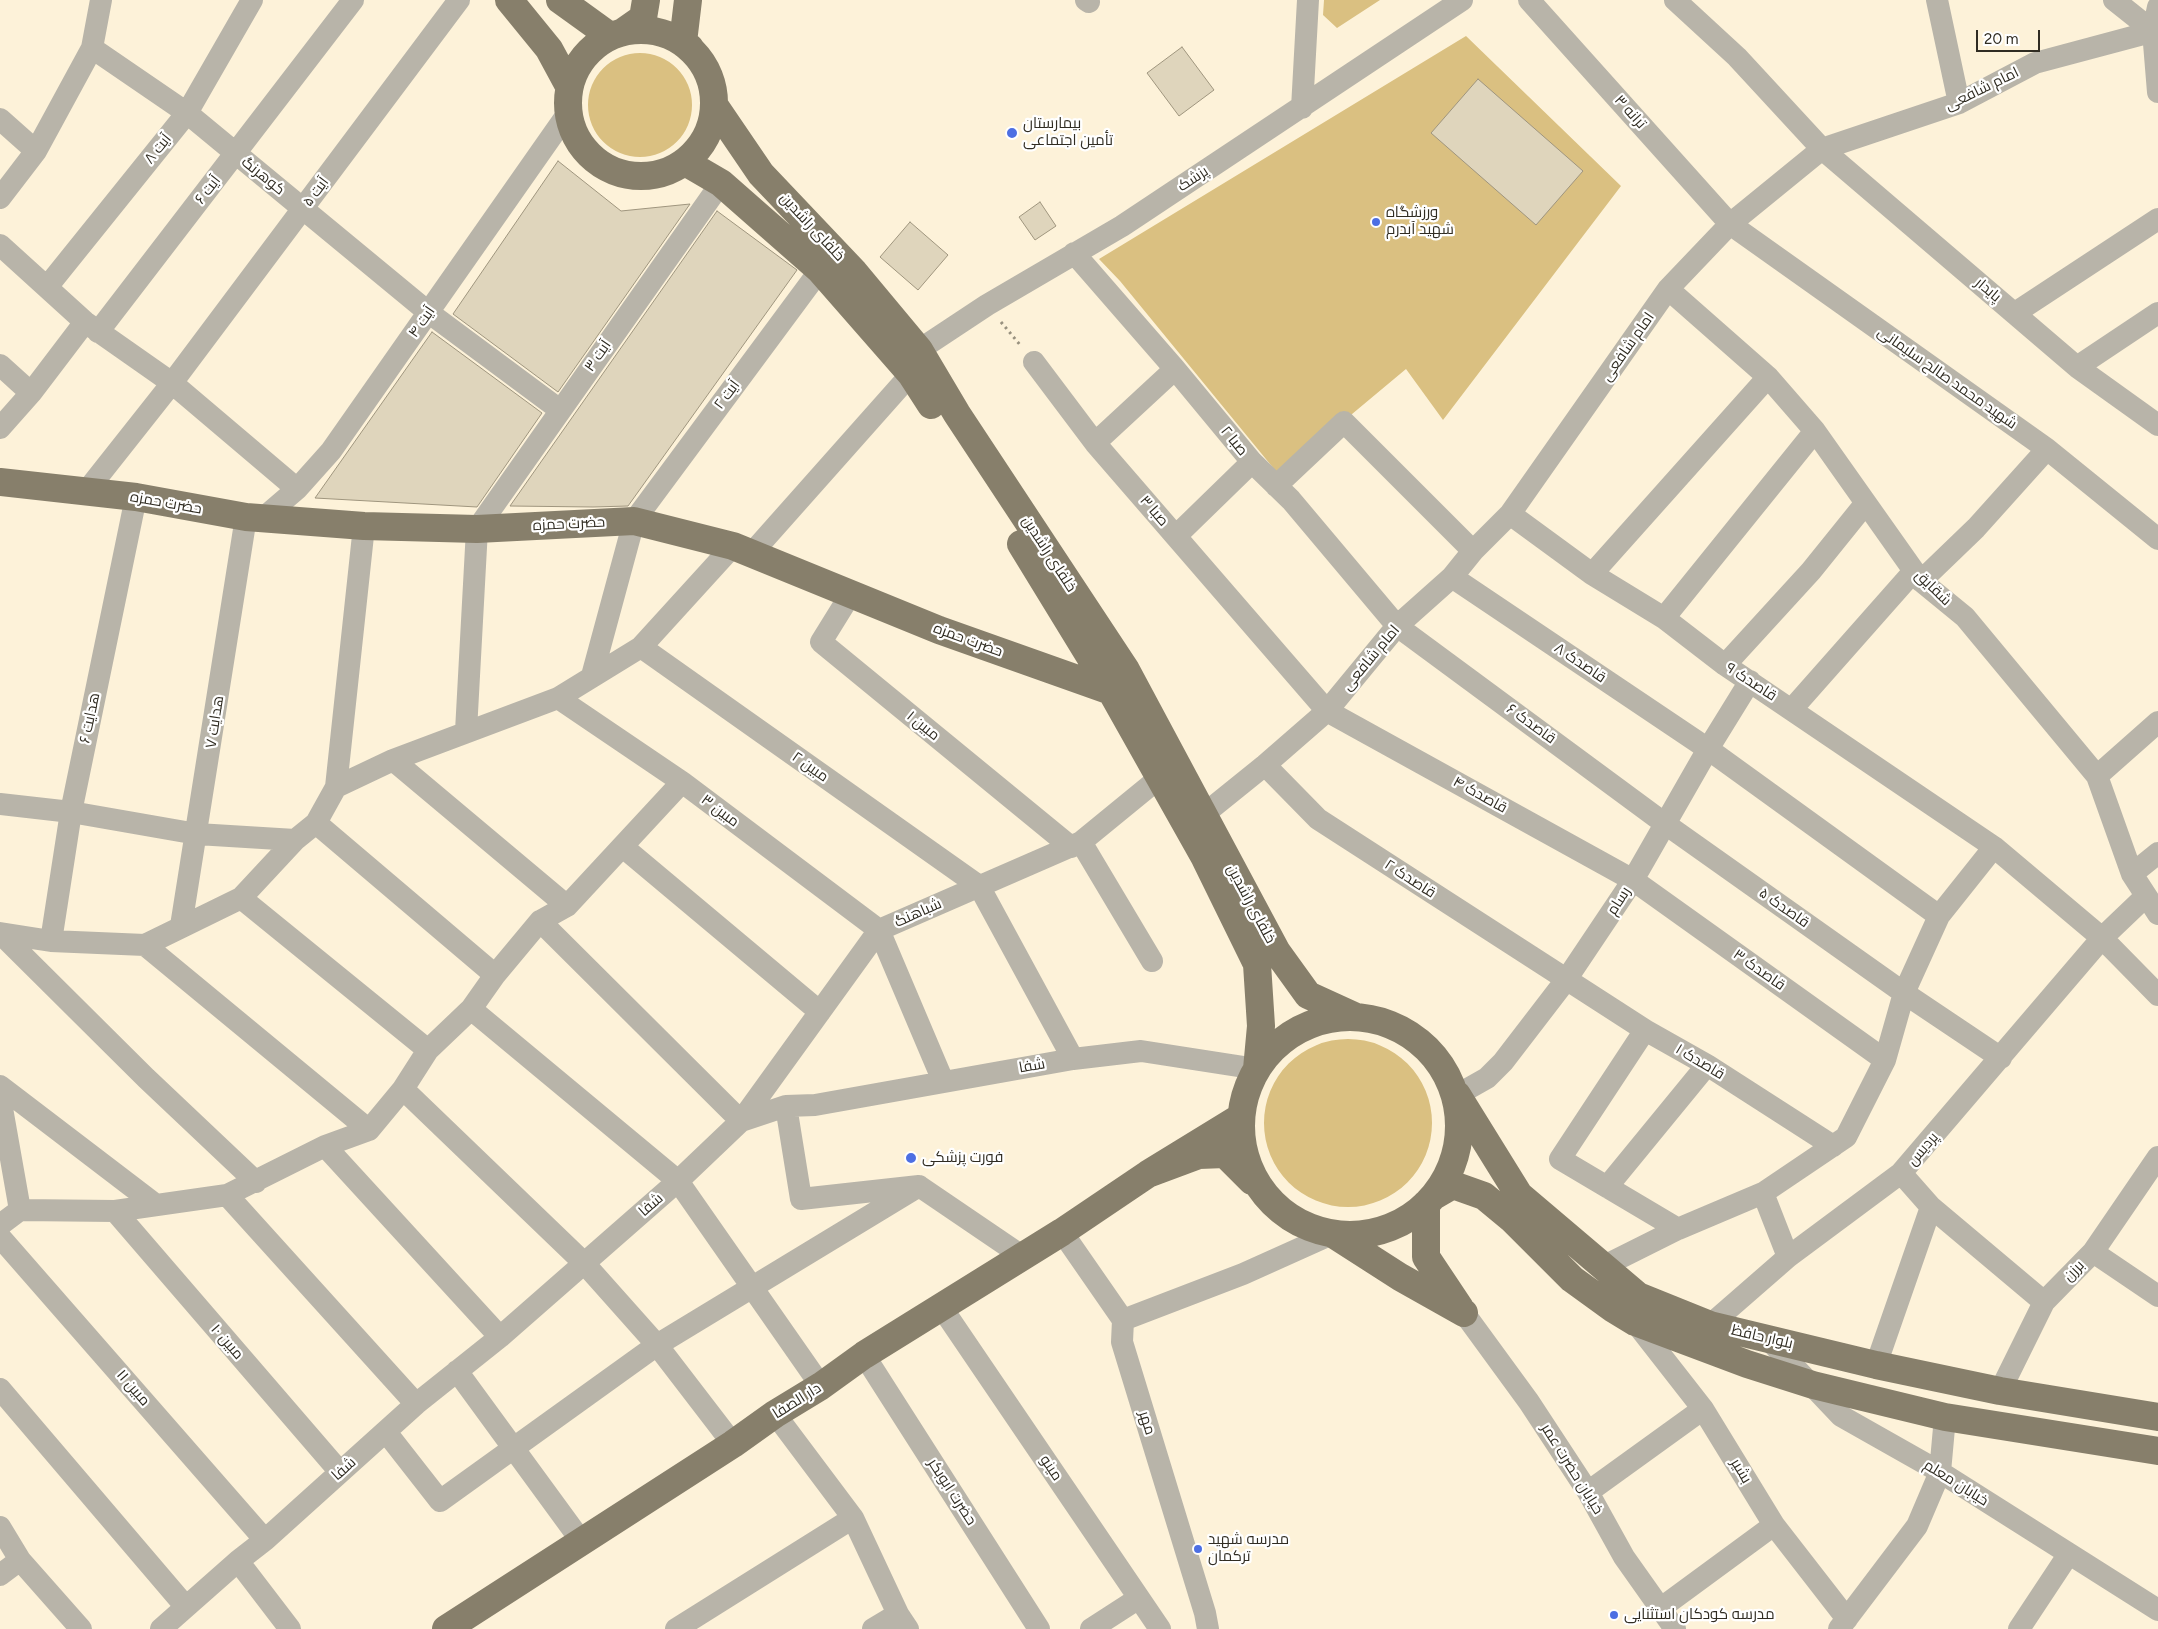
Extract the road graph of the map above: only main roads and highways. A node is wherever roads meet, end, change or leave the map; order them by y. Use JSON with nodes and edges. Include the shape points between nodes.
{"nodes":[{"id":1,"x":509,"y":0,"type":"edge"},
{"id":2,"x":560,"y":0,"type":"edge"},
{"id":3,"x":646,"y":0,"type":"edge"},
{"id":4,"x":688,"y":0,"type":"edge"},
{"id":5,"x":616,"y":34,"type":"junction"},
{"id":6,"x":690,"y":48,"type":"junction"},
{"id":7,"x":570,"y":86,"type":"junction"},
{"id":8,"x":714,"y":105,"type":"junction"},
{"id":9,"x":685,"y":162,"type":"junction"},
{"id":10,"x":915,"y":362,"type":"junction"},
{"id":11,"x":1,"y":487,"type":"edge"},
{"id":12,"x":1111,"y":691,"type":"junction"},
{"id":13,"x":1354,"y":1016,"type":"junction"},
{"id":14,"x":1257,"y":1069,"type":"junction"},
{"id":15,"x":1456,"y":1095,"type":"junction"},
{"id":16,"x":1241,"y":1117,"type":"junction"},
{"id":17,"x":1148,"y":1174,"type":"junction"},
{"id":18,"x":1260,"y":1188,"type":"junction"},
{"id":19,"x":1484,"y":1196,"type":"junction"},
{"id":20,"x":1430,"y":1200,"type":"junction"},
{"id":21,"x":1332,"y":1234,"type":"junction"},
{"id":22,"x":1426,"y":1257,"type":"junction"},
{"id":23,"x":2158,"y":1417,"type":"edge"},
{"id":24,"x":2158,"y":1451,"type":"edge"},
{"id":25,"x":446,"y":1629,"type":"edge"}],
"edges":[{"from":1,"to":7,"type":"main road","via":[[548,49]]},
{"from":2,"to":5,"type":"main road"},
{"from":3,"to":5,"type":"main road","via":[[643,18]]},
{"from":4,"to":6,"type":"main road","via":[[683,42]]},
{"from":5,"to":6,"type":"main road","via":[[646,30],[670,35]]},
{"from":5,"to":7,"type":"main road","via":[[592,48],[582,60]]},
{"from":6,"to":8,"type":"main road","via":[[708,74]]},
{"from":7,"to":9,"type":"main road","via":[[568,113],[579,141],[588,154],[606,167],[627,175],[650,175]]},
{"from":8,"to":9,"type":"main road","via":[[702,141]]},
{"from":8,"to":10,"type":"main road","name":"خلفای راشدین","via":[[761,174],[854,272]]},
{"from":9,"to":10,"type":"main road","name":"خلفای راشدین","via":[[721,184],[820,270]]},
{"from":10,"to":12,"type":"main road","name":"خلفای راشدین"},
{"from":10,"to":13,"type":"main road","name":"خلفای راشدین","via":[[957,414],[1126,670],[1277,952],[1308,995]]},
{"from":11,"to":12,"type":"main road","name":"حضرت حمزه","via":[[136,497],[254,518],[364,526],[477,530],[634,521],[743,549],[939,630]]},
{"from":12,"to":14,"type":"main road","name":"خلفای راشدین","via":[[1204,858],[1257,964],[1262,1026]]},
{"from":13,"to":14,"type":"main road","via":[[1308,1025],[1270,1051]]},
{"from":13,"to":15,"type":"main road","via":[[1391,1024],[1424,1044],[1442,1067]]},
{"from":14,"to":16,"type":"main road","via":[[1246,1092]]},
{"from":15,"to":20,"type":"main road","via":[[1459,1123],[1456,1154],[1447,1176]]},
{"from":15,"to":23,"type":"main road","name":"بلوار حافظ","via":[[1519,1195],[1638,1296],[1710,1325],[1876,1365],[2000,1391]]},
{"from":16,"to":17,"type":"main road"},
{"from":16,"to":18,"type":"main road","via":[[1244,1154]]},
{"from":17,"to":18,"type":"main road","via":[[1199,1155],[1225,1154]]},
{"from":17,"to":25,"type":"main road","name":"دار الصفا","via":[[1062,1232],[864,1355],[733,1444]]},
{"from":18,"to":21,"type":"main road","via":[[1275,1206],[1294,1220]]},
{"from":19,"to":20,"type":"main road","name":"بلوار حافظ","via":[[1453,1185]]},
{"from":19,"to":22,"type":"main road","via":[[1462,1198],[1435,1221],[1428,1237]]},
{"from":19,"to":24,"type":"main road","name":"بلوار حافظ","via":[[1572,1279],[1635,1322],[1813,1385],[1945,1417]]},
{"from":20,"to":21,"type":"main road","via":[[1408,1219],[1386,1229],[1363,1235]]},
{"from":20,"to":22,"type":"main road"},
{"from":21,"to":22,"type":"main road","via":[[1464,1313]]}]}
